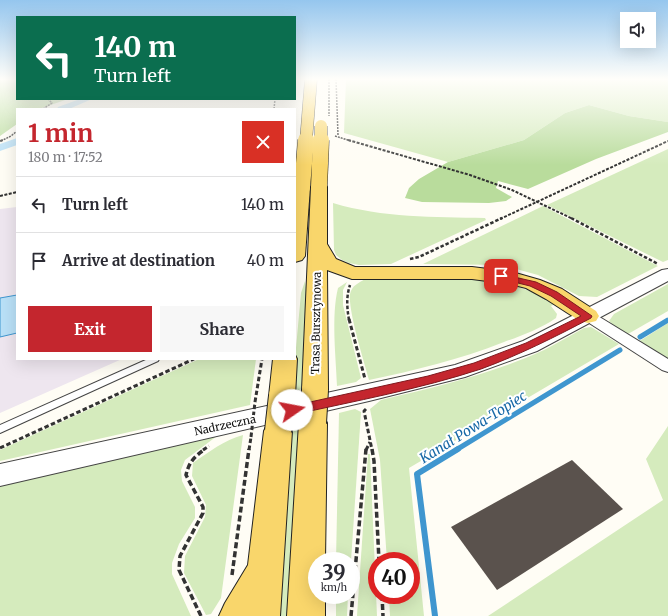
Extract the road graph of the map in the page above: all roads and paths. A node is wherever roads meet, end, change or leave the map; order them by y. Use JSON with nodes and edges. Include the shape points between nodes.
{"nodes":[{"id":1,"x":311,"y":108,"type":"edge"},
{"id":2,"x":320,"y":108,"type":"edge"},
{"id":3,"x":337,"y":108,"type":"edge"},
{"id":4,"x":16,"y":132,"type":"edge"},
{"id":5,"x":338,"y":135,"type":"junction"},
{"id":6,"x":331,"y":136,"type":"dead end"},
{"id":7,"x":0,"y":141,"type":"edge"},
{"id":8,"x":668,"y":141,"type":"edge"},
{"id":9,"x":310,"y":187,"type":"junction"},
{"id":10,"x":16,"y":192,"type":"edge"},
{"id":11,"x":0,"y":196,"type":"edge"},
{"id":12,"x":537,"y":201,"type":"junction"},
{"id":13,"x":318,"y":244,"type":"junction"},
{"id":14,"x":296,"y":251,"type":"edge"},
{"id":15,"x":406,"y":262,"type":"dead end"},
{"id":16,"x":665,"y":270,"type":"edge"},
{"id":17,"x":352,"y":273,"type":"junction"},
{"id":18,"x":316,"y":308,"type":"junction"},
{"id":19,"x":588,"y":316,"type":"junction"},
{"id":20,"x":153,"y":360,"type":"edge"},
{"id":21,"x":192,"y":360,"type":"edge"},
{"id":22,"x":262,"y":360,"type":"edge"},
{"id":23,"x":285,"y":360,"type":"edge"},
{"id":24,"x":668,"y":366,"type":"edge"},
{"id":25,"x":0,"y":429,"type":"edge"},
{"id":26,"x":264,"y":434,"type":"junction"},
{"id":27,"x":370,"y":442,"type":"dead end"},
{"id":28,"x":216,"y":443,"type":"dead end"},
{"id":29,"x":0,"y":448,"type":"edge"},
{"id":30,"x":0,"y":475,"type":"edge"},
{"id":31,"x":264,"y":573,"type":"junction"},
{"id":32,"x":234,"y":600,"type":"edge"},
{"id":33,"x":382,"y":604,"type":"edge"},
{"id":34,"x":201,"y":616,"type":"edge"},
{"id":35,"x":260,"y":616,"type":"edge"},
{"id":36,"x":306,"y":616,"type":"edge"},
{"id":37,"x":351,"y":616,"type":"edge"},
{"id":38,"x":383,"y":616,"type":"edge"}],
"edges":[{"from":1,"to":9,"type":"main road","name":"Trasa Bursztynowa","bridge":true},
{"from":2,"to":9,"type":"main road","name":"Trasa Bursztynowa","bridge":true},
{"from":3,"to":5,"type":"path"},
{"from":4,"to":7,"type":"path"},
{"from":5,"to":6,"type":"path"},
{"from":5,"to":12,"type":"path","via":[[492,182]]},
{"from":8,"to":12,"type":"path"},
{"from":9,"to":13,"type":"main road","name":"Trasa Bursztynowa"},
{"from":9,"to":14,"type":"main road","name":"Trasa Bursztynowa"},
{"from":10,"to":11,"type":"path"},
{"from":12,"to":15,"type":"path"},
{"from":12,"to":16,"type":"path"},
{"from":13,"to":17,"type":"main road","via":[[329,263]]},
{"from":13,"to":18,"type":"main road","name":"Trasa Bursztynowa"},
{"from":16,"to":19,"type":"street","name":"Nadrzeczna"},
{"from":17,"to":18,"type":"main road","via":[[332,285],[330,292]]},
{"from":17,"to":19,"type":"main road","via":[[472,273],[512,278],[554,294]]},
{"from":18,"to":36,"type":"main road","name":"Trasa Bursztynowa","bridge":true},
{"from":19,"to":24,"type":"street"},
{"from":19,"to":30,"type":"street","name":"Nadrzeczna","via":[[514,352],[443,376]]},
{"from":20,"to":25,"type":"lane"},
{"from":21,"to":29,"type":"path"},
{"from":22,"to":26,"type":"path","bridge":true,"via":[[255,402]]},
{"from":23,"to":26,"type":"main road","bridge":true,"via":[[282,396]]},
{"from":26,"to":31,"type":"main road"},
{"from":26,"to":32,"type":"path"},
{"from":27,"to":37,"type":"path","via":[[365,452]]},
{"from":28,"to":34,"type":"path","via":[[194,457],[186,475],[203,507],[203,514],[180,556],[180,570]]},
{"from":31,"to":32,"type":"main road"},
{"from":31,"to":35,"type":"main road"},
{"from":33,"to":38,"type":"path"}]}
